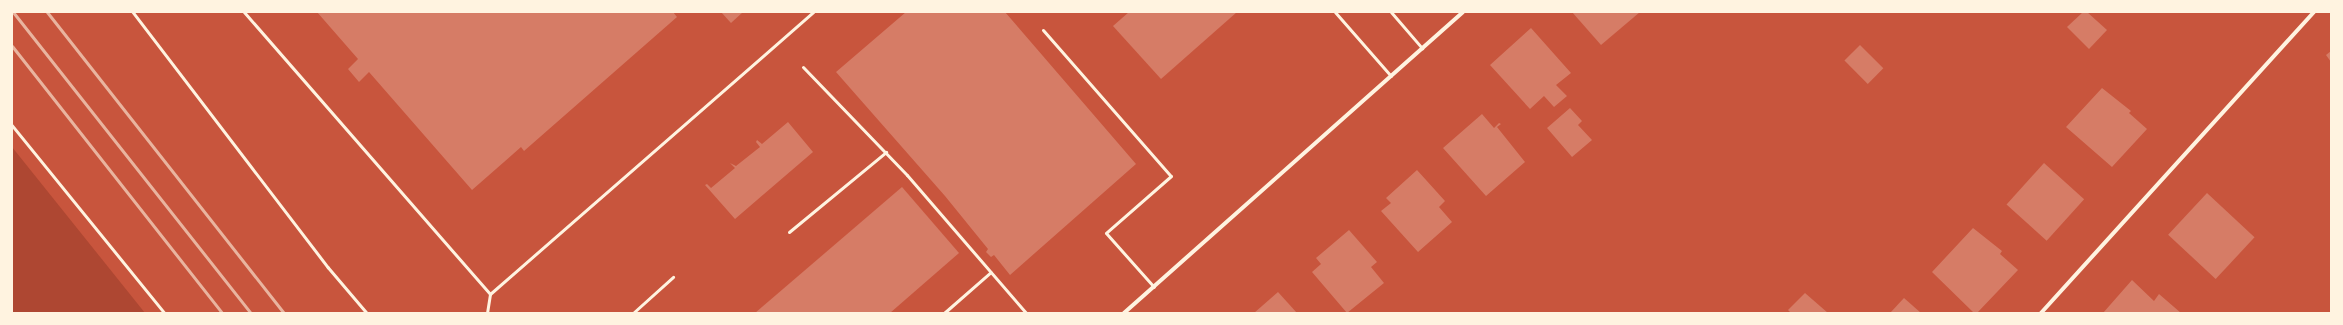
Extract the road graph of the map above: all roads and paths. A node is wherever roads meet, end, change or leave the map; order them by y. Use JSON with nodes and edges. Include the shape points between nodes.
{"nodes":[{"id":1,"x":133,"y":12,"type":"edge"},
{"id":2,"x":244,"y":12,"type":"edge"},
{"id":3,"x":813,"y":12,"type":"edge"},
{"id":4,"x":1335,"y":12,"type":"edge"},
{"id":5,"x":1391,"y":12,"type":"edge"},
{"id":6,"x":1463,"y":12,"type":"edge"},
{"id":7,"x":2314,"y":12,"type":"edge"},
{"id":8,"x":1043,"y":30,"type":"dead end"},
{"id":9,"x":1422,"y":48,"type":"junction"},
{"id":10,"x":803,"y":67,"type":"dead end"},
{"id":11,"x":1391,"y":76,"type":"junction"},
{"id":12,"x":12,"y":125,"type":"edge"},
{"id":13,"x":886,"y":152,"type":"junction"},
{"id":14,"x":789,"y":232,"type":"dead end"},
{"id":15,"x":991,"y":272,"type":"junction"},
{"id":16,"x":674,"y":277,"type":"dead end"},
{"id":17,"x":1154,"y":287,"type":"junction"},
{"id":18,"x":490,"y":294,"type":"junction"},
{"id":19,"x":165,"y":313,"type":"edge"},
{"id":20,"x":367,"y":313,"type":"edge"},
{"id":21,"x":487,"y":313,"type":"edge"},
{"id":22,"x":633,"y":313,"type":"edge"},
{"id":23,"x":944,"y":313,"type":"edge"},
{"id":24,"x":1026,"y":313,"type":"edge"},
{"id":25,"x":1124,"y":313,"type":"edge"},
{"id":26,"x":2041,"y":313,"type":"edge"}],
"edges":[{"from":1,"to":20,"type":"path","via":[[328,267]]},
{"from":2,"to":18,"type":"lane"},
{"from":3,"to":18,"type":"lane"},
{"from":4,"to":11,"type":"lane"},
{"from":5,"to":9,"type":"lane"},
{"from":6,"to":9,"type":"street"},
{"from":7,"to":26,"type":"street"},
{"from":8,"to":17,"type":"lane","via":[[1171,176],[1106,232]]},
{"from":9,"to":11,"type":"street"},
{"from":10,"to":13,"type":"lane"},
{"from":11,"to":17,"type":"street"},
{"from":12,"to":19,"type":"path"},
{"from":13,"to":14,"type":"lane"},
{"from":13,"to":15,"type":"lane"},
{"from":15,"to":23,"type":"lane"},
{"from":15,"to":24,"type":"lane"},
{"from":16,"to":22,"type":"lane"},
{"from":17,"to":25,"type":"street"},
{"from":18,"to":21,"type":"lane"}]}
